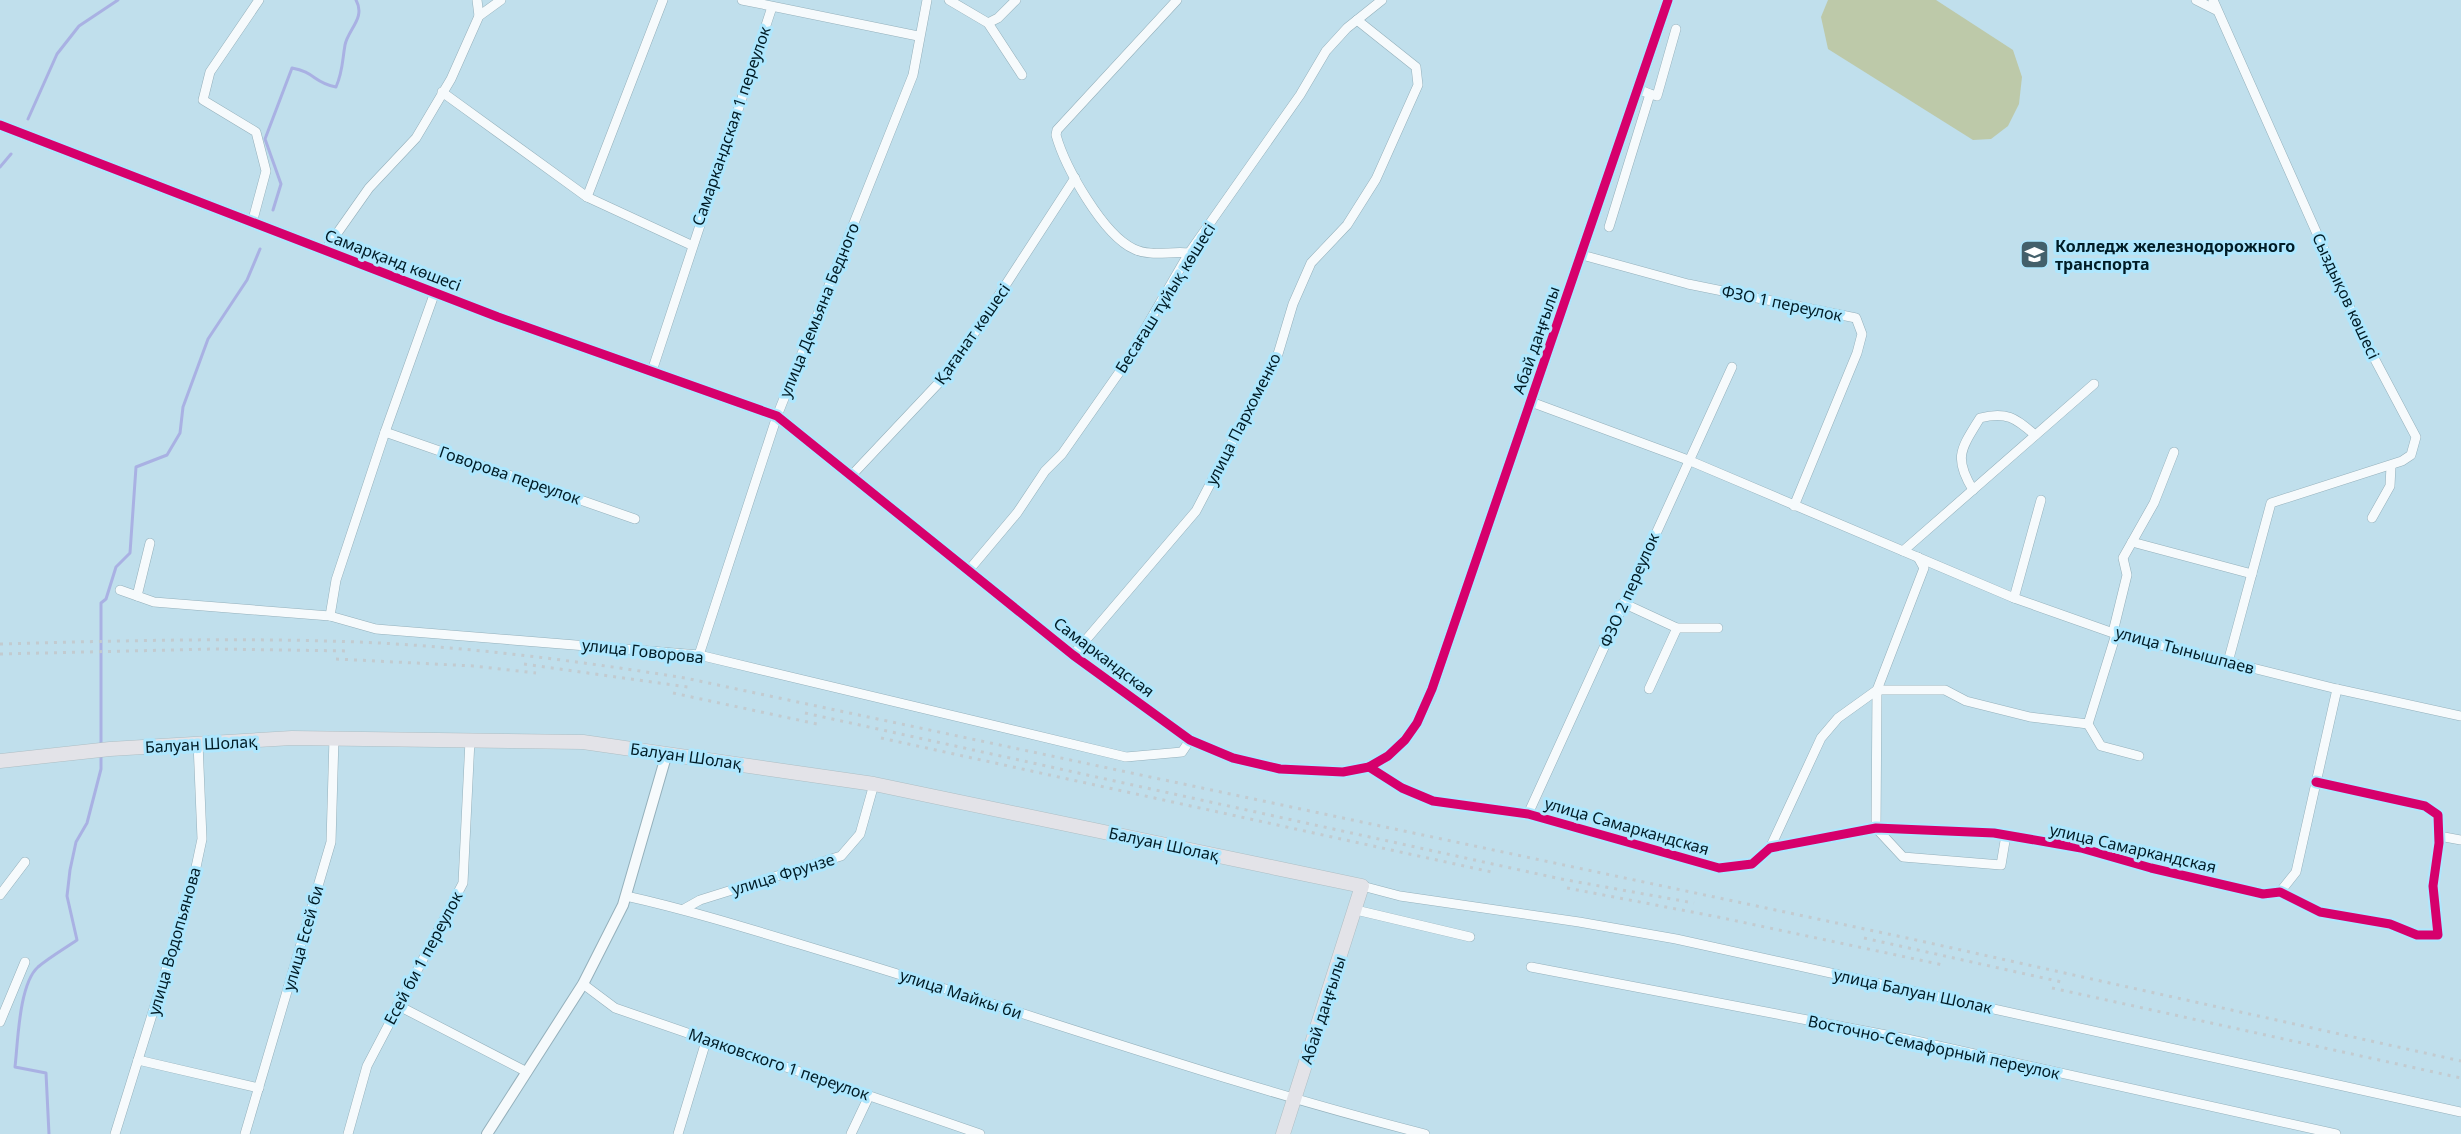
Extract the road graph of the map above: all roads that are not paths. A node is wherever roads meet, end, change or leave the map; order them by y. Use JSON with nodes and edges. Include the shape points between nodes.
{"nodes":[{"id":1,"x":259,"y":0,"type":"edge"},
{"id":2,"x":477,"y":0,"type":"edge"},
{"id":3,"x":501,"y":0,"type":"edge"},
{"id":4,"x":663,"y":0,"type":"edge"},
{"id":5,"x":742,"y":0,"type":"edge"},
{"id":6,"x":927,"y":0,"type":"edge"},
{"id":7,"x":949,"y":0,"type":"edge"},
{"id":8,"x":1016,"y":0,"type":"edge"},
{"id":9,"x":1177,"y":0,"type":"edge"},
{"id":10,"x":1382,"y":0,"type":"edge"},
{"id":11,"x":1668,"y":0,"type":"edge"},
{"id":12,"x":2196,"y":0,"type":"edge"},
{"id":13,"x":2213,"y":0,"type":"edge"},
{"id":14,"x":771,"y":7,"type":"junction"},
{"id":15,"x":2216,"y":10,"type":"junction"},
{"id":16,"x":479,"y":16,"type":"junction"},
{"id":17,"x":1357,"y":20,"type":"junction"},
{"id":18,"x":988,"y":23,"type":"junction"},
{"id":19,"x":1676,"y":29,"type":"dead end"},
{"id":20,"x":918,"y":36,"type":"junction"},
{"id":21,"x":1022,"y":75,"type":"dead end"},
{"id":22,"x":1638,"y":89,"type":"junction"},
{"id":23,"x":442,"y":92,"type":"junction"},
{"id":24,"x":1650,"y":94,"type":"junction"},
{"id":25,"x":0,"y":125,"type":"edge"},
{"id":26,"x":1075,"y":178,"type":"junction"},
{"id":27,"x":587,"y":197,"type":"junction"},
{"id":28,"x":252,"y":222,"type":"junction"},
{"id":29,"x":1609,"y":227,"type":"dead end"},
{"id":30,"x":691,"y":245,"type":"junction"},
{"id":31,"x":326,"y":249,"type":"junction"},
{"id":32,"x":1189,"y":253,"type":"junction"},
{"id":33,"x":1582,"y":255,"type":"junction"},
{"id":34,"x":435,"y":292,"type":"junction"},
{"id":35,"x":1732,"y":367,"type":"dead end"},
{"id":36,"x":652,"y":371,"type":"junction"},
{"id":37,"x":2094,"y":384,"type":"dead end"},
{"id":38,"x":1531,"y":402,"type":"junction"},
{"id":39,"x":777,"y":416,"type":"junction"},
{"id":40,"x":385,"y":432,"type":"junction"},
{"id":41,"x":2035,"y":435,"type":"junction"},
{"id":42,"x":2174,"y":452,"type":"dead end"},
{"id":43,"x":1688,"y":460,"type":"junction"},
{"id":44,"x":2391,"y":466,"type":"junction"},
{"id":45,"x":850,"y":476,"type":"junction"},
{"id":46,"x":1973,"y":490,"type":"junction"},
{"id":47,"x":2041,"y":500,"type":"dead end"},
{"id":48,"x":1794,"y":506,"type":"junction"},
{"id":49,"x":2372,"y":518,"type":"dead end"},
{"id":50,"x":635,"y":519,"type":"dead end"},
{"id":51,"x":2132,"y":542,"type":"junction"},
{"id":52,"x":150,"y":543,"type":"dead end"},
{"id":53,"x":1903,"y":551,"type":"junction"},
{"id":54,"x":1918,"y":557,"type":"junction"},
{"id":55,"x":969,"y":570,"type":"junction"},
{"id":56,"x":2252,"y":574,"type":"junction"},
{"id":57,"x":120,"y":590,"type":"dead end"},
{"id":58,"x":136,"y":596,"type":"junction"},
{"id":59,"x":2014,"y":598,"type":"junction"},
{"id":60,"x":1623,"y":603,"type":"junction"},
{"id":61,"x":330,"y":616,"type":"junction"},
{"id":62,"x":1677,"y":628,"type":"junction"},
{"id":63,"x":1718,"y":628,"type":"dead end"},
{"id":64,"x":2114,"y":633,"type":"junction"},
{"id":65,"x":699,"y":655,"type":"junction"},
{"id":66,"x":1073,"y":655,"type":"junction"},
{"id":67,"x":2228,"y":662,"type":"junction"},
{"id":68,"x":1431,"y":689,"type":"joint"},
{"id":69,"x":1649,"y":689,"type":"dead end"},
{"id":70,"x":2337,"y":689,"type":"junction"},
{"id":71,"x":1877,"y":690,"type":"junction"},
{"id":72,"x":2461,"y":716,"type":"edge"},
{"id":73,"x":2088,"y":724,"type":"junction"},
{"id":74,"x":334,"y":738,"type":"junction"},
{"id":75,"x":470,"y":740,"type":"junction"},
{"id":76,"x":1190,"y":740,"type":"junction"},
{"id":77,"x":198,"y":743,"type":"junction"},
{"id":78,"x":667,"y":753,"type":"junction"},
{"id":79,"x":2139,"y":756,"type":"dead end"},
{"id":80,"x":0,"y":761,"type":"edge"},
{"id":81,"x":1369,"y":767,"type":"junction"},
{"id":82,"x":2316,"y":782,"type":"junction"},
{"id":83,"x":874,"y":784,"type":"junction"},
{"id":84,"x":1528,"y":814,"type":"junction"},
{"id":85,"x":1876,"y":828,"type":"junction"},
{"id":86,"x":2006,"y":836,"type":"junction"},
{"id":87,"x":2439,"y":836,"type":"junction"},
{"id":88,"x":2461,"y":840,"type":"edge"},
{"id":89,"x":1770,"y":848,"type":"junction"},
{"id":90,"x":25,"y":862,"type":"dead end"},
{"id":91,"x":1362,"y":886,"type":"junction"},
{"id":92,"x":2280,"y":892,"type":"junction"},
{"id":93,"x":0,"y":895,"type":"edge"},
{"id":94,"x":626,"y":896,"type":"junction"},
{"id":95,"x":684,"y":909,"type":"junction"},
{"id":96,"x":1356,"y":910,"type":"junction"},
{"id":97,"x":1470,"y":937,"type":"dead end"},
{"id":98,"x":26,"y":962,"type":"dead end"},
{"id":99,"x":1531,"y":966,"type":"dead end"},
{"id":100,"x":583,"y":984,"type":"junction"},
{"id":101,"x":397,"y":1005,"type":"junction"},
{"id":102,"x":0,"y":1022,"type":"edge"},
{"id":103,"x":707,"y":1038,"type":"junction"},
{"id":104,"x":138,"y":1060,"type":"junction"},
{"id":105,"x":527,"y":1072,"type":"junction"},
{"id":106,"x":259,"y":1088,"type":"junction"},
{"id":107,"x":869,"y":1096,"type":"junction"},
{"id":108,"x":1294,"y":1100,"type":"junction"},
{"id":109,"x":2461,"y":1112,"type":"edge"},
{"id":110,"x":115,"y":1134,"type":"edge"},
{"id":111,"x":245,"y":1134,"type":"edge"},
{"id":112,"x":348,"y":1134,"type":"edge"},
{"id":113,"x":487,"y":1134,"type":"edge"},
{"id":114,"x":678,"y":1134,"type":"edge"},
{"id":115,"x":851,"y":1134,"type":"edge"},
{"id":116,"x":980,"y":1134,"type":"edge"},
{"id":117,"x":1283,"y":1134,"type":"edge"},
{"id":118,"x":1425,"y":1134,"type":"edge"},
{"id":119,"x":2336,"y":1134,"type":"edge"}],
"edges":[{"from":1,"to":28,"type":"street","via":[[210,72],[203,100],[256,132],[266,171]]},
{"from":2,"to":16,"type":"street"},
{"from":3,"to":16,"type":"street"},
{"from":4,"to":27,"type":"street"},
{"from":5,"to":14,"type":"street","name":"Самаркандская 1 переулок"},
{"from":6,"to":20,"type":"street","name":"улица Демьяна Бедного"},
{"from":7,"to":18,"type":"street"},
{"from":8,"to":18,"type":"street"},
{"from":9,"to":26,"type":"street","via":[[1057,130],[1058,143]]},
{"from":10,"to":17,"type":"street","name":"Бесағаш тұйық көшесі"},
{"from":11,"to":22,"type":"street","name":"Абай даңғылы"},
{"from":12,"to":15,"type":"street"},
{"from":13,"to":15,"type":"street","name":"Сыздықов көшесі"},
{"from":14,"to":20,"type":"street","name":"Самаркандская 1 переулок"},
{"from":14,"to":30,"type":"street","name":"Самаркандская 1 переулок"},
{"from":15,"to":44,"type":"street","name":"Сыздықов көшесі","via":[[2364,337],[2415,437],[2411,455]]},
{"from":16,"to":23,"type":"street"},
{"from":17,"to":32,"type":"street","name":"Бесағаш тұйық көшесі","via":[[1326,51],[1300,96]]},
{"from":17,"to":66,"type":"street","name":"улица Пархоменко","via":[[1416,67],[1418,85],[1400,130],[1347,225],[1311,263],[1278,354],[1196,511]]},
{"from":18,"to":21,"type":"street"},
{"from":19,"to":24,"type":"street","via":[[1657,96]]},
{"from":20,"to":39,"type":"street","name":"улица Демьяна Бедного","via":[[913,75]]},
{"from":22,"to":24,"type":"street"},
{"from":22,"to":33,"type":"street","name":"Абай даңғылы"},
{"from":23,"to":27,"type":"street","name":"Самаркандская 1 переулок"},
{"from":23,"to":31,"type":"street","via":[[416,138],[369,188]]},
{"from":24,"to":29,"type":"street"},
{"from":25,"to":28,"type":"street","name":"Самарқанд көшесі"},
{"from":26,"to":32,"type":"street","via":[[1101,218],[1133,249],[1149,254],[1168,250]]},
{"from":26,"to":45,"type":"street","name":"Қағанат көшесі","via":[[949,372]]},
{"from":27,"to":30,"type":"street","name":"Самаркандская 1 переулок"},
{"from":28,"to":31,"type":"street","name":"Самарқанд көшесі"},
{"from":30,"to":36,"type":"street","name":"Самаркандская 1 переулок"},
{"from":31,"to":34,"type":"street","name":"Самарқанд көшесі"},
{"from":32,"to":55,"type":"street","name":"Бесағаш тұйық көшесі","via":[[1123,367],[1062,454]]},
{"from":33,"to":38,"type":"street","name":"Абай даңғылы"},
{"from":33,"to":48,"type":"street","name":"ФЗО 1 переулок","via":[[1688,284],[1856,318],[1862,334],[1857,353]]},
{"from":34,"to":36,"type":"street","name":"Самарқанд көшесі"},
{"from":34,"to":40,"type":"street"},
{"from":35,"to":43,"type":"street","name":"ФЗО 2 переулок"},
{"from":36,"to":39,"type":"street","name":"Самарқанд көшесі"},
{"from":37,"to":41,"type":"street"},
{"from":38,"to":43,"type":"street"},
{"from":38,"to":68,"type":"street","name":"Абай даңғылы"},
{"from":39,"to":45,"type":"street","name":"Самаркандская"},
{"from":39,"to":65,"type":"street","name":"улица Демьяна Бедного"},
{"from":40,"to":50,"type":"street","name":"Говорова переулок"},
{"from":40,"to":61,"type":"street","via":[[336,580]]},
{"from":41,"to":46,"type":"street"},
{"from":41,"to":46,"type":"street","via":[[2020,421],[1998,413],[1980,418],[1960,457],[1962,471]]},
{"from":42,"to":51,"type":"street","via":[[2154,503]]},
{"from":43,"to":48,"type":"street"},
{"from":43,"to":60,"type":"street","name":"ФЗО 2 переулок"},
{"from":44,"to":49,"type":"street","via":[[2390,486]]},
{"from":44,"to":56,"type":"street","name":"Сыздықов көшесі","via":[[2271,503]]},
{"from":45,"to":55,"type":"street","name":"Самаркандская"},
{"from":46,"to":53,"type":"street"},
{"from":47,"to":59,"type":"street"},
{"from":48,"to":53,"type":"street"},
{"from":51,"to":56,"type":"street"},
{"from":51,"to":64,"type":"street","via":[[2123,558],[2127,575]]},
{"from":52,"to":58,"type":"street"},
{"from":53,"to":54,"type":"street"},
{"from":54,"to":59,"type":"street","name":"улица Тынышпаев"},
{"from":54,"to":71,"type":"street","via":[[1924,568]]},
{"from":55,"to":66,"type":"street","name":"Самаркандская"},
{"from":56,"to":67,"type":"street"},
{"from":57,"to":58,"type":"street","name":"улица Говорова"},
{"from":58,"to":61,"type":"street","name":"улица Говорова","via":[[154,602]]},
{"from":59,"to":64,"type":"street","name":"улица Тынышпаев"},
{"from":60,"to":62,"type":"street"},
{"from":60,"to":84,"type":"street","name":"ФЗО 2 переулок"},
{"from":61,"to":65,"type":"street","name":"улица Говорова","via":[[376,629]]},
{"from":62,"to":63,"type":"street"},
{"from":62,"to":69,"type":"street"},
{"from":64,"to":67,"type":"street","name":"улица Тынышпаев"},
{"from":64,"to":73,"type":"street"},
{"from":65,"to":76,"type":"street","name":"улица Говорова","via":[[1126,756],[1182,752]]},
{"from":66,"to":76,"type":"street","name":"Самаркандская"},
{"from":67,"to":70,"type":"street","name":"улица Тынышпаев"},
{"from":68,"to":81,"type":"street","name":"Самаркандская","via":[[1405,740]]},
{"from":70,"to":72,"type":"street","name":"улица Тынышпаев"},
{"from":70,"to":82,"type":"street"},
{"from":71,"to":73,"type":"street","via":[[1945,690],[1966,701],[2030,717]]},
{"from":71,"to":85,"type":"street"},
{"from":71,"to":89,"type":"street","via":[[1838,718],[1821,738]]},
{"from":73,"to":79,"type":"street","via":[[2101,746]]},
{"from":74,"to":75,"type":"main road","name":"Балуан Шолақ"},
{"from":74,"to":77,"type":"main road","name":"Балуан Шолақ"},
{"from":74,"to":106,"type":"street","name":"улица Есей би","via":[[331,842]]},
{"from":75,"to":78,"type":"main road","name":"Балуан Шолақ","via":[[583,742]]},
{"from":75,"to":101,"type":"street","name":"Есей би 1 переулок","via":[[463,883]]},
{"from":76,"to":81,"type":"street","name":"Самаркандская","via":[[1233,758],[1280,769],[1342,772]]},
{"from":77,"to":80,"type":"main road","name":"Балуан Шолақ"},
{"from":77,"to":104,"type":"street","name":"улица Водопьянова","via":[[202,839],[192,886]]},
{"from":78,"to":83,"type":"main road","name":"Балуан Шолақ"},
{"from":78,"to":94,"type":"street"},
{"from":81,"to":84,"type":"street","name":"улица Самаркандская","via":[[1402,788],[1433,801]]},
{"from":82,"to":87,"type":"street","via":[[2425,806],[2438,815]]},
{"from":82,"to":92,"type":"street","via":[[2296,872]]},
{"from":83,"to":91,"type":"main road","name":"Балуан Шолақ"},
{"from":83,"to":95,"type":"street","name":"улица Фрунзе","via":[[860,834],[841,856],[700,900]]},
{"from":84,"to":89,"type":"street","name":"улица Самаркандская","via":[[1719,868],[1752,864]]},
{"from":85,"to":86,"type":"street","name":"улица Самаркандская"},
{"from":85,"to":86,"type":"street","via":[[1903,857],[2001,865]]},
{"from":85,"to":89,"type":"street","name":"улица Самаркандская"},
{"from":86,"to":92,"type":"street","name":"улица Самаркандская","via":[[2081,848],[2263,894]]},
{"from":87,"to":88,"type":"street"},
{"from":87,"to":92,"type":"street","name":"улица Самаркандская","via":[[2433,886],[2438,935],[2417,935],[2390,924],[2320,912]]},
{"from":90,"to":93,"type":"street"},
{"from":91,"to":96,"type":"main road","name":"Абай даңғылы"},
{"from":91,"to":109,"type":"street","name":"улица Балуан Шолак","via":[[1400,896],[1676,939]]},
{"from":94,"to":95,"type":"street","name":"улица Майкы би"},
{"from":94,"to":100,"type":"street"},
{"from":95,"to":108,"type":"street","name":"улица Майкы би","via":[[937,985]]},
{"from":96,"to":97,"type":"street"},
{"from":96,"to":108,"type":"main road","name":"Абай даңғылы"},
{"from":98,"to":102,"type":"street"},
{"from":99,"to":119,"type":"street","name":"Восточно-Семафорный переулок","via":[[1907,1039]]},
{"from":100,"to":103,"type":"street","name":"Маяковского 1 переулок","via":[[615,1008]]},
{"from":100,"to":105,"type":"street"},
{"from":101,"to":105,"type":"street"},
{"from":101,"to":112,"type":"street","name":"Есей би 1 переулок","via":[[367,1066]]},
{"from":103,"to":107,"type":"street","name":"Маяковского 1 переулок"},
{"from":103,"to":114,"type":"street"},
{"from":104,"to":106,"type":"street"},
{"from":104,"to":110,"type":"street","name":"улица Водопьянова"},
{"from":105,"to":113,"type":"street"},
{"from":106,"to":111,"type":"street","name":"улица Есей би"},
{"from":107,"to":115,"type":"street"},
{"from":107,"to":116,"type":"street","name":"Маяковского 1 переулок"},
{"from":108,"to":117,"type":"main road","name":"Абай даңғылы"},
{"from":108,"to":118,"type":"street","name":"улица Майкы би"}]}
